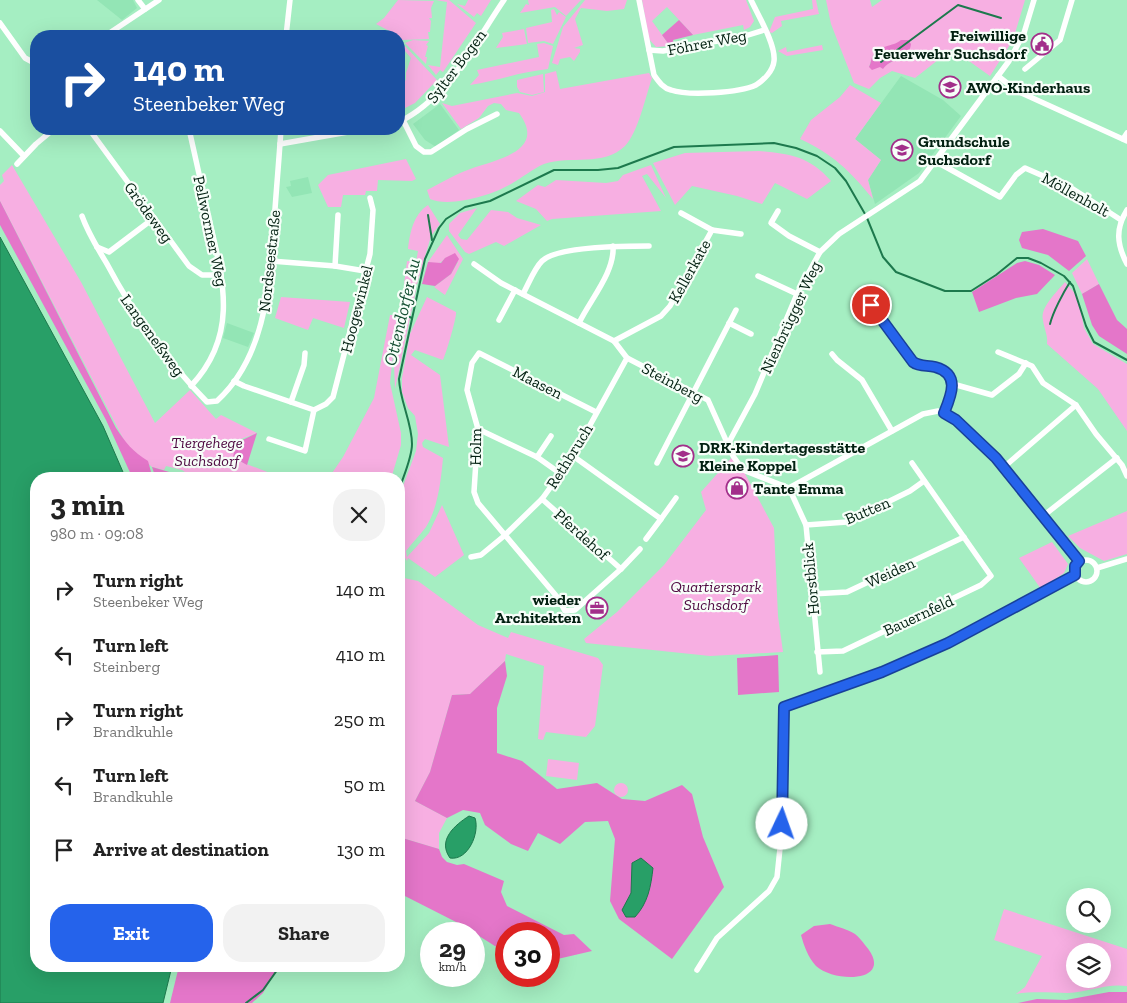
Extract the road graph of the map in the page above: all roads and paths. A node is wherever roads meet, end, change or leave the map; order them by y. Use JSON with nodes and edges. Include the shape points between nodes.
{"nodes":[{"id":1,"x":138,"y":0,"type":"edge"},
{"id":2,"x":159,"y":0,"type":"edge"},
{"id":3,"x":290,"y":0,"type":"edge"},
{"id":4,"x":504,"y":0,"type":"edge"},
{"id":5,"x":639,"y":0,"type":"edge"},
{"id":6,"x":751,"y":0,"type":"edge"},
{"id":7,"x":1034,"y":0,"type":"edge"},
{"id":8,"x":1072,"y":0,"type":"edge"},
{"id":9,"x":146,"y":9,"type":"junction"},
{"id":10,"x":0,"y":24,"type":"edge"},
{"id":11,"x":114,"y":30,"type":"edge"},
{"id":12,"x":287,"y":30,"type":"edge"},
{"id":13,"x":764,"y":30,"type":"junction"},
{"id":14,"x":650,"y":50,"type":"junction"},
{"id":15,"x":30,"y":60,"type":"edge"},
{"id":16,"x":1025,"y":69,"type":"dead end"},
{"id":17,"x":998,"y":76,"type":"junction"},
{"id":18,"x":497,"y":114,"type":"dead end"},
{"id":19,"x":405,"y":119,"type":"edge"},
{"id":20,"x":405,"y":128,"type":"edge"},
{"id":21,"x":0,"y":131,"type":"edge"},
{"id":22,"x":1127,"y":133,"type":"edge"},
{"id":23,"x":47,"y":135,"type":"edge"},
{"id":24,"x":94,"y":135,"type":"edge"},
{"id":25,"x":189,"y":135,"type":"edge"},
{"id":26,"x":281,"y":135,"type":"edge"},
{"id":27,"x":331,"y":135,"type":"edge"},
{"id":28,"x":1125,"y":140,"type":"edge"},
{"id":29,"x":280,"y":144,"type":"junction"},
{"id":30,"x":24,"y":156,"type":"junction"},
{"id":31,"x":935,"y":161,"type":"junction"},
{"id":32,"x":17,"y":164,"type":"dead end"},
{"id":33,"x":370,"y":198,"type":"dead end"},
{"id":34,"x":1127,"y":210,"type":"edge"},
{"id":35,"x":778,"y":211,"type":"dead end"},
{"id":36,"x":681,"y":213,"type":"dead end"},
{"id":37,"x":338,"y":215,"type":"dead end"},
{"id":38,"x":82,"y":216,"type":"dead end"},
{"id":39,"x":154,"y":218,"type":"junction"},
{"id":40,"x":1121,"y":220,"type":"junction"},
{"id":41,"x":712,"y":230,"type":"junction"},
{"id":42,"x":741,"y":234,"type":"dead end"},
{"id":43,"x":614,"y":246,"type":"junction"},
{"id":44,"x":649,"y":246,"type":"dead end"},
{"id":45,"x":97,"y":247,"type":"junction"},
{"id":46,"x":109,"y":252,"type":"junction"},
{"id":47,"x":820,"y":252,"type":"junction"},
{"id":48,"x":271,"y":261,"type":"junction"},
{"id":49,"x":106,"y":263,"type":"junction"},
{"id":50,"x":474,"y":264,"type":"dead end"},
{"id":51,"x":1127,"y":264,"type":"edge"},
{"id":52,"x":335,"y":266,"type":"junction"},
{"id":53,"x":365,"y":270,"type":"junction"},
{"id":54,"x":221,"y":275,"type":"junction"},
{"id":55,"x":758,"y":276,"type":"dead end"},
{"id":56,"x":515,"y":290,"type":"junction"},
{"id":57,"x":861,"y":291,"type":"dead end"},
{"id":58,"x":523,"y":294,"type":"junction"},
{"id":59,"x":796,"y":294,"type":"junction"},
{"id":60,"x":736,"y":310,"type":"dead end"},
{"id":61,"x":499,"y":320,"type":"dead end"},
{"id":62,"x":579,"y":323,"type":"junction"},
{"id":63,"x":729,"y":323,"type":"junction"},
{"id":64,"x":752,"y":334,"type":"dead end"},
{"id":65,"x":614,"y":341,"type":"junction"},
{"id":66,"x":998,"y":352,"type":"dead end"},
{"id":67,"x":305,"y":353,"type":"dead end"},
{"id":68,"x":479,"y":353,"type":"joint"},
{"id":69,"x":832,"y":354,"type":"dead end"},
{"id":70,"x":627,"y":358,"type":"junction"},
{"id":71,"x":1026,"y":363,"type":"junction"},
{"id":72,"x":234,"y":380,"type":"junction"},
{"id":73,"x":953,"y":384,"type":"junction"},
{"id":74,"x":191,"y":386,"type":"junction"},
{"id":75,"x":694,"y":391,"type":"junction"},
{"id":76,"x":207,"y":402,"type":"joint"},
{"id":77,"x":291,"y":402,"type":"junction"},
{"id":78,"x":1076,"y":404,"type":"junction"},
{"id":79,"x":314,"y":410,"type":"junction"},
{"id":80,"x":596,"y":412,"type":"junction"},
{"id":81,"x":944,"y":413,"type":"junction"},
{"id":82,"x":478,"y":429,"type":"junction"},
{"id":83,"x":892,"y":431,"type":"junction"},
{"id":84,"x":551,"y":436,"type":"dead end"},
{"id":85,"x":269,"y":439,"type":"dead end"},
{"id":86,"x":728,"y":444,"type":"junction"},
{"id":87,"x":573,"y":456,"type":"junction"},
{"id":88,"x":537,"y":457,"type":"junction"},
{"id":89,"x":1117,"y":458,"type":"junction"},
{"id":90,"x":657,"y":463,"type":"dead end"},
{"id":91,"x":912,"y":463,"type":"dead end"},
{"id":92,"x":1004,"y":467,"type":"junction"},
{"id":93,"x":561,"y":474,"type":"junction"},
{"id":94,"x":1127,"y":476,"type":"edge"},
{"id":95,"x":924,"y":481,"type":"junction"},
{"id":96,"x":789,"y":488,"type":"junction"},
{"id":97,"x":676,"y":498,"type":"dead end"},
{"id":98,"x":542,"y":499,"type":"junction"},
{"id":99,"x":1043,"y":516,"type":"junction"},
{"id":100,"x":661,"y":519,"type":"junction"},
{"id":101,"x":806,"y":525,"type":"junction"},
{"id":102,"x":504,"y":536,"type":"junction"},
{"id":103,"x":964,"y":537,"type":"junction"},
{"id":104,"x":646,"y":540,"type":"dead end"},
{"id":105,"x":640,"y":549,"type":"dead end"},
{"id":106,"x":470,"y":557,"type":"dead end"},
{"id":107,"x":1127,"y":559,"type":"edge"},
{"id":108,"x":1079,"y":561,"type":"junction"},
{"id":109,"x":1097,"y":568,"type":"junction"},
{"id":110,"x":621,"y":569,"type":"junction"},
{"id":111,"x":1075,"y":575,"type":"junction"},
{"id":112,"x":812,"y":594,"type":"junction"},
{"id":113,"x":545,"y":604,"type":"dead end"},
{"id":114,"x":560,"y":604,"type":"junction"},
{"id":115,"x":817,"y":652,"type":"junction"},
{"id":116,"x":820,"y":672,"type":"dead end"},
{"id":117,"x":697,"y":970,"type":"dead end"}],
"edges":[{"from":1,"to":9,"type":"street"},
{"from":2,"to":9,"type":"street"},
{"from":3,"to":12,"type":"street"},
{"from":4,"to":19,"type":"street","name":"Sylter Bogen","via":[[446,84],[427,106]]},
{"from":5,"to":14,"type":"street"},
{"from":6,"to":13,"type":"street"},
{"from":7,"to":17,"type":"street","name":"Nienbrügger Weg","via":[[1020,41]]},
{"from":8,"to":16,"type":"street","via":[[1060,40]]},
{"from":9,"to":11,"type":"street"},
{"from":10,"to":15,"type":"street"},
{"from":13,"to":14,"type":"street","name":"Föhrer Weg","via":[[663,51]]},
{"from":13,"to":14,"type":"street","via":[[773,49],[773,64],[766,77],[755,85],[737,89],[697,93],[670,90],[654,76]]},
{"from":17,"to":28,"type":"street","via":[[1017,91]]},
{"from":17,"to":31,"type":"street","name":"Nienbrügger Weg"},
{"from":18,"to":20,"type":"street","via":[[467,128],[431,152],[424,152],[416,146]]},
{"from":21,"to":30,"type":"street"},
{"from":22,"to":28,"type":"street"},
{"from":23,"to":30,"type":"street"},
{"from":24,"to":39,"type":"street","name":"Grödeweg"},
{"from":25,"to":54,"type":"street","name":"Pellwormer Weg"},
{"from":26,"to":29,"type":"street","name":"Nordseestraße"},
{"from":27,"to":29,"type":"street"},
{"from":29,"to":48,"type":"street","name":"Nordseestraße"},
{"from":30,"to":32,"type":"street"},
{"from":31,"to":40,"type":"street","name":"Möllenholt","via":[[1000,197],[1025,168],[1073,189]]},
{"from":31,"to":47,"type":"street","name":"Nienbrügger Weg","via":[[920,181],[839,234]]},
{"from":33,"to":53,"type":"street","name":"Hoogewinkel","via":[[373,236]]},
{"from":34,"to":40,"type":"street"},
{"from":35,"to":47,"type":"street","via":[[771,222],[789,236]]},
{"from":36,"to":41,"type":"street","name":"Kellerkate"},
{"from":37,"to":52,"type":"street"},
{"from":38,"to":45,"type":"street","name":"Langeneßweg"},
{"from":39,"to":46,"type":"street"},
{"from":39,"to":54,"type":"street","name":"Grödeweg","via":[[195,272],[208,277]]},
{"from":40,"to":51,"type":"street","via":[[1118,241]]},
{"from":41,"to":42,"type":"street","name":"Kellerkate"},
{"from":41,"to":65,"type":"street","name":"Kellerkate","via":[[670,306],[661,316]]},
{"from":43,"to":44,"type":"street"},
{"from":43,"to":58,"type":"street","via":[[549,256],[538,266]]},
{"from":43,"to":62,"type":"street","via":[[604,278]]},
{"from":45,"to":46,"type":"street"},
{"from":45,"to":49,"type":"street","name":"Langeneßweg"},
{"from":46,"to":49,"type":"street"},
{"from":47,"to":59,"type":"street","name":"Nienbrügger Weg"},
{"from":48,"to":52,"type":"street"},
{"from":48,"to":72,"type":"street","name":"Nordseestraße","via":[[264,317],[255,342]]},
{"from":49,"to":74,"type":"street","name":"Langeneßweg","via":[[154,340]]},
{"from":50,"to":56,"type":"street","name":"Steinberg"},
{"from":52,"to":53,"type":"street"},
{"from":53,"to":79,"type":"street","name":"Hoogewinkel","via":[[336,392],[326,404]]},
{"from":54,"to":74,"type":"street","name":"Pellwormer Weg","via":[[224,305],[219,340],[209,362]]},
{"from":55,"to":59,"type":"street"},
{"from":56,"to":58,"type":"street","name":"Steinberg"},
{"from":56,"to":61,"type":"street"},
{"from":57,"to":73,"type":"street","via":[[913,362],[918,366],[937,367]]},
{"from":58,"to":62,"type":"street","name":"Steinberg"},
{"from":59,"to":86,"type":"street","name":"Nienbrügger Weg","via":[[755,394]]},
{"from":60,"to":63,"type":"street"},
{"from":62,"to":65,"type":"street","name":"Steinberg"},
{"from":63,"to":64,"type":"street"},
{"from":63,"to":75,"type":"street"},
{"from":65,"to":70,"type":"street","name":"Steinberg"},
{"from":66,"to":71,"type":"street"},
{"from":67,"to":77,"type":"street"},
{"from":68,"to":80,"type":"street","name":"Maasen"},
{"from":68,"to":82,"type":"street","name":"Holm","via":[[472,363],[467,390]]},
{"from":69,"to":83,"type":"street","via":[[862,380]]},
{"from":70,"to":75,"type":"street","name":"Steinberg"},
{"from":70,"to":80,"type":"street","name":"Rethbruch"},
{"from":71,"to":73,"type":"street","via":[[1019,374],[992,394]]},
{"from":71,"to":78,"type":"street","via":[[1032,366],[1043,383]]},
{"from":72,"to":76,"type":"street","name":"Nordseestraße","via":[[217,401]]},
{"from":72,"to":77,"type":"street"},
{"from":73,"to":81,"type":"street","via":[[951,400]]},
{"from":74,"to":76,"type":"street","name":"Langeneßweg"},
{"from":75,"to":86,"type":"street","name":"Steinberg","via":[[708,400]]},
{"from":75,"to":90,"type":"street"},
{"from":77,"to":79,"type":"street"},
{"from":78,"to":89,"type":"street"},
{"from":78,"to":92,"type":"street"},
{"from":79,"to":85,"type":"street","via":[[305,450]]},
{"from":80,"to":87,"type":"street","name":"Rethbruch"},
{"from":81,"to":83,"type":"street","via":[[931,411]]},
{"from":81,"to":92,"type":"street","via":[[956,420]]},
{"from":82,"to":88,"type":"street"},
{"from":82,"to":102,"type":"street","name":"Holm","via":[[474,492],[478,504]]},
{"from":83,"to":96,"type":"street"},
{"from":84,"to":88,"type":"street"},
{"from":86,"to":96,"type":"street","name":"Steinberg","via":[[743,470]]},
{"from":87,"to":93,"type":"street","name":"Rethbruch"},
{"from":87,"to":100,"type":"street"},
{"from":88,"to":93,"type":"street"},
{"from":89,"to":94,"type":"street"},
{"from":89,"to":99,"type":"street"},
{"from":91,"to":95,"type":"street"},
{"from":92,"to":99,"type":"street"},
{"from":93,"to":98,"type":"street","name":"Rethbruch"},
{"from":95,"to":101,"type":"street","name":"Butten","via":[[847,522]]},
{"from":95,"to":103,"type":"street"},
{"from":96,"to":101,"type":"street","name":"Horstblick"},
{"from":97,"to":100,"type":"street"},
{"from":98,"to":102,"type":"street","name":"Rethbruch"},
{"from":98,"to":110,"type":"street","name":"Pferdehof"},
{"from":99,"to":108,"type":"street"},
{"from":100,"to":104,"type":"street"},
{"from":101,"to":112,"type":"street","name":"Horstblick"},
{"from":102,"to":106,"type":"street","name":"Rethbruch","via":[[480,555]]},
{"from":102,"to":114,"type":"street","name":"Holm"},
{"from":103,"to":112,"type":"street","name":"Weiden","via":[[848,592]]},
{"from":103,"to":115,"type":"street","name":"Bauernfeld","via":[[991,576],[981,585],[843,650]]},
{"from":105,"to":110,"type":"street","name":"Pferdehof"},
{"from":107,"to":109,"type":"street"},
{"from":108,"to":109,"type":"street","via":[[1091,560]]},
{"from":108,"to":111,"type":"street"},
{"from":109,"to":111,"type":"street","via":[[1091,581],[1083,582]]},
{"from":110,"to":114,"type":"street","name":"Pferdehof","via":[[575,610],[565,611]]},
{"from":111,"to":117,"type":"street","via":[[948,643],[882,672],[784,707],[784,810],[776,877],[769,891],[717,938]]},
{"from":112,"to":115,"type":"street","name":"Horstblick"},
{"from":113,"to":114,"type":"street"},
{"from":115,"to":116,"type":"street","name":"Horstblick"}]}
